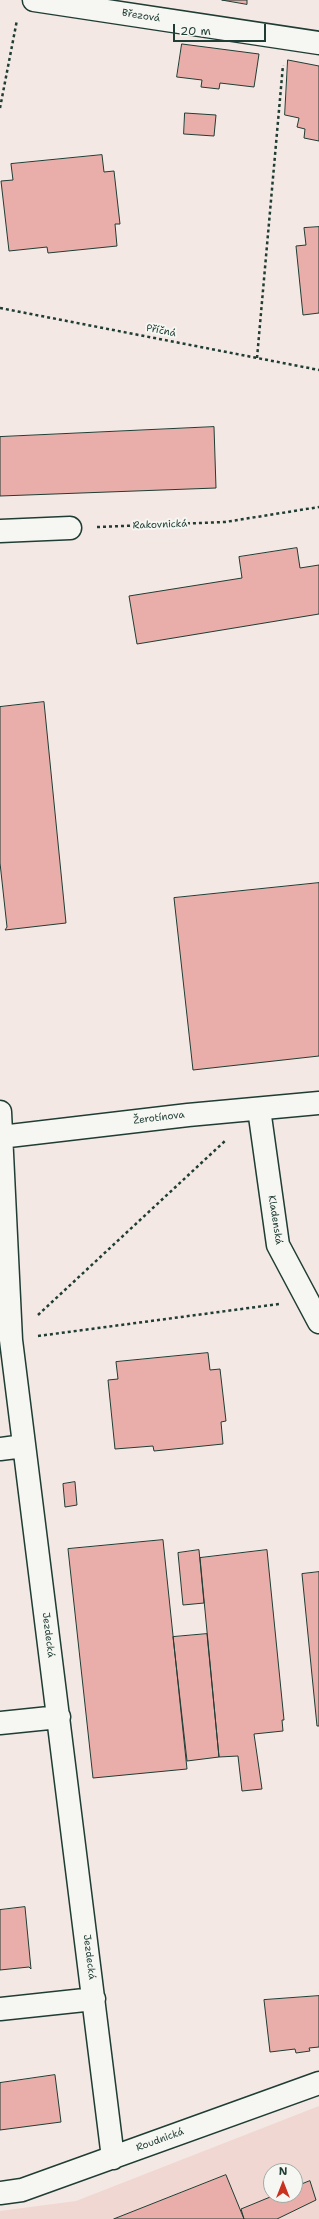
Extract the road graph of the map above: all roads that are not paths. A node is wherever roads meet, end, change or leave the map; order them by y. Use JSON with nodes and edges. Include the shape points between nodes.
{"nodes":[{"id":1,"x":34,"y":0,"type":"edge"},
{"id":2,"x":319,"y":43,"type":"edge"},
{"id":3,"x":70,"y":528,"type":"road end"},
{"id":4,"x":0,"y":531,"type":"edge"},
{"id":5,"x":319,"y":1103,"type":"edge"},
{"id":6,"x":259,"y":1109,"type":"junction"},
{"id":7,"x":0,"y":1112,"type":"edge"},
{"id":8,"x":1,"y":1137,"type":"edge"},
{"id":9,"x":319,"y":1322,"type":"edge"},
{"id":10,"x":24,"y":1446,"type":"junction"},
{"id":11,"x":0,"y":1449,"type":"edge"},
{"id":12,"x":59,"y":1716,"type":"junction"},
{"id":13,"x":0,"y":1723,"type":"edge"},
{"id":14,"x":94,"y":2000,"type":"junction"},
{"id":15,"x":0,"y":2009,"type":"edge"},
{"id":16,"x":319,"y":2082,"type":"edge"},
{"id":17,"x":112,"y":2158,"type":"junction"},
{"id":18,"x":0,"y":2192,"type":"edge"}],
"edges":[{"from":1,"to":2,"type":"street","name":"Březová"},
{"from":3,"to":4,"type":"street"},
{"from":5,"to":6,"type":"street","name":"Žerotínova"},
{"from":6,"to":8,"type":"street","name":"Žerotínova"},
{"from":6,"to":9,"type":"street","name":"Kladenská","via":[[278,1245]]},
{"from":7,"to":8,"type":"street","name":"Jezdecká"},
{"from":8,"to":10,"type":"street","name":"Jezdecká","via":[[11,1340]]},
{"from":10,"to":11,"type":"street"},
{"from":10,"to":12,"type":"street","name":"Jezdecká"},
{"from":12,"to":13,"type":"street"},
{"from":12,"to":14,"type":"street","name":"Jezdecká"},
{"from":14,"to":15,"type":"street"},
{"from":14,"to":17,"type":"street","name":"Jezdecká"},
{"from":16,"to":17,"type":"street","name":"Roudnická"},
{"from":17,"to":18,"type":"street","name":"Roudnická","via":[[22,2190]]}]}
